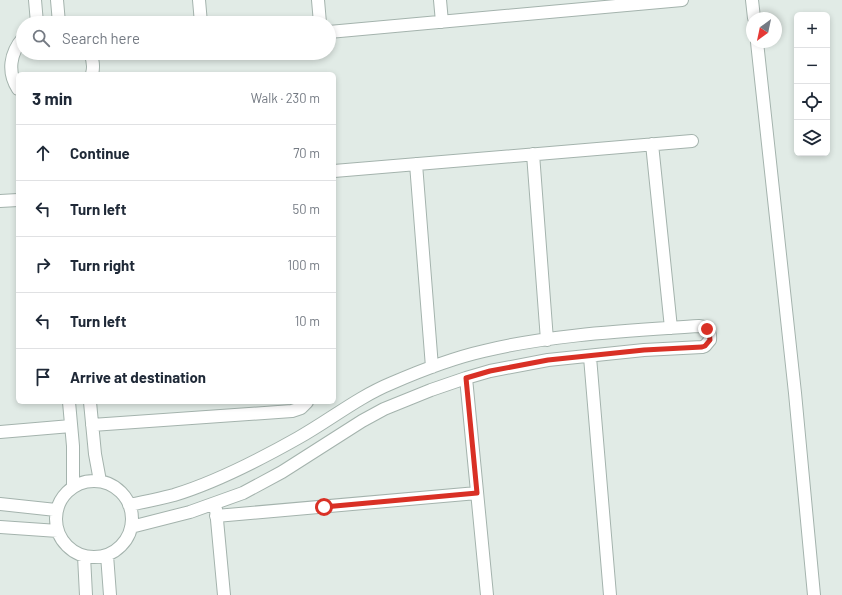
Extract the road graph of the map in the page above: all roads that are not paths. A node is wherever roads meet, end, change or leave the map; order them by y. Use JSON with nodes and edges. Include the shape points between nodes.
{"nodes":[{"id":1,"x":35,"y":0,"type":"edge"},
{"id":2,"x":57,"y":0,"type":"edge"},
{"id":3,"x":199,"y":0,"type":"edge"},
{"id":4,"x":318,"y":0,"type":"edge"},
{"id":5,"x":440,"y":0,"type":"edge"},
{"id":6,"x":682,"y":0,"type":"edge"},
{"id":7,"x":752,"y":0,"type":"edge"},
{"id":8,"x":565,"y":6,"type":"edge"},
{"id":9,"x":753,"y":12,"type":"edge"},
{"id":10,"x":36,"y":16,"type":"edge"},
{"id":11,"x":58,"y":16,"type":"edge"},
{"id":12,"x":200,"y":16,"type":"edge"},
{"id":13,"x":319,"y":16,"type":"edge"},
{"id":14,"x":442,"y":22,"type":"junction"},
{"id":15,"x":336,"y":31,"type":"edge"},
{"id":16,"x":16,"y":46,"type":"edge"},
{"id":17,"x":758,"y":48,"type":"edge"},
{"id":18,"x":6,"y":58,"type":"edge"},
{"id":19,"x":92,"y":60,"type":"edge"},
{"id":20,"x":92,"y":72,"type":"edge"},
{"id":21,"x":16,"y":86,"type":"edge"},
{"id":22,"x":692,"y":141,"type":"dead end"},
{"id":23,"x":652,"y":144,"type":"junction"},
{"id":24,"x":533,"y":154,"type":"junction"},
{"id":25,"x":416,"y":164,"type":"junction"},
{"id":26,"x":336,"y":172,"type":"edge"},
{"id":27,"x":16,"y":200,"type":"edge"},
{"id":28,"x":0,"y":201,"type":"edge"},
{"id":29,"x":671,"y":328,"type":"junction"},
{"id":30,"x":547,"y":340,"type":"junction"},
{"id":31,"x":590,"y":357,"type":"junction"},
{"id":32,"x":432,"y":367,"type":"junction"},
{"id":33,"x":466,"y":378,"type":"junction"},
{"id":34,"x":69,"y":404,"type":"edge"},
{"id":35,"x":90,"y":404,"type":"edge"},
{"id":36,"x":305,"y":404,"type":"edge"},
{"id":37,"x":92,"y":425,"type":"junction"},
{"id":38,"x":71,"y":426,"type":"junction"},
{"id":39,"x":0,"y":432,"type":"edge"},
{"id":40,"x":100,"y":481,"type":"junction"},
{"id":41,"x":73,"y":487,"type":"junction"},
{"id":42,"x":477,"y":493,"type":"junction"},
{"id":43,"x":0,"y":504,"type":"edge"},
{"id":44,"x":129,"y":505,"type":"junction"},
{"id":45,"x":56,"y":510,"type":"junction"},
{"id":46,"x":216,"y":510,"type":"junction"},
{"id":47,"x":0,"y":527,"type":"edge"},
{"id":48,"x":131,"y":527,"type":"junction"},
{"id":49,"x":58,"y":532,"type":"junction"},
{"id":50,"x":106,"y":555,"type":"junction"},
{"id":51,"x":84,"y":556,"type":"junction"},
{"id":52,"x":86,"y":595,"type":"edge"},
{"id":53,"x":110,"y":595,"type":"edge"},
{"id":54,"x":224,"y":595,"type":"edge"},
{"id":55,"x":487,"y":595,"type":"edge"},
{"id":56,"x":610,"y":595,"type":"edge"},
{"id":57,"x":814,"y":595,"type":"edge"}],
"edges":[{"from":1,"to":10,"type":"street"},
{"from":2,"to":11,"type":"street"},
{"from":3,"to":12,"type":"street"},
{"from":4,"to":13,"type":"street"},
{"from":5,"to":14,"type":"street"},
{"from":6,"to":8,"type":"street"},
{"from":7,"to":9,"type":"street"},
{"from":8,"to":14,"type":"street"},
{"from":14,"to":15,"type":"street"},
{"from":16,"to":18,"type":"street"},
{"from":17,"to":57,"type":"street"},
{"from":18,"to":21,"type":"street"},
{"from":19,"to":20,"type":"street"},
{"from":22,"to":23,"type":"street"},
{"from":23,"to":24,"type":"street"},
{"from":23,"to":29,"type":"street"},
{"from":24,"to":25,"type":"street"},
{"from":24,"to":30,"type":"street"},
{"from":25,"to":26,"type":"street"},
{"from":25,"to":32,"type":"street"},
{"from":27,"to":28,"type":"street"},
{"from":29,"to":30,"type":"street"},
{"from":29,"to":31,"type":"street","via":[[703,327],[709,332],[710,340],[702,347],[644,350]]},
{"from":30,"to":32,"type":"street","via":[[484,351]]},
{"from":31,"to":33,"type":"street","via":[[520,364]]},
{"from":31,"to":56,"type":"street"},
{"from":32,"to":44,"type":"street","via":[[370,393],[298,438],[237,470],[174,495]]},
{"from":33,"to":42,"type":"street"},
{"from":33,"to":46,"type":"street","via":[[384,409]]},
{"from":34,"to":38,"type":"street"},
{"from":35,"to":37,"type":"street"},
{"from":36,"to":37,"type":"street","via":[[292,411]]},
{"from":37,"to":40,"type":"street"},
{"from":38,"to":39,"type":"street"},
{"from":38,"to":41,"type":"street"},
{"from":40,"to":41,"type":"street","via":[[86,482]]},
{"from":40,"to":44,"type":"street","via":[[118,490]]},
{"from":41,"to":45,"type":"street","via":[[63,497]]},
{"from":42,"to":46,"type":"street"},
{"from":42,"to":55,"type":"street"},
{"from":43,"to":45,"type":"street"},
{"from":44,"to":48,"type":"street"},
{"from":45,"to":49,"type":"street"},
{"from":46,"to":48,"type":"street","via":[[190,512]]},
{"from":46,"to":54,"type":"street"},
{"from":47,"to":49,"type":"street"},
{"from":48,"to":50,"type":"street","via":[[122,544]]},
{"from":49,"to":51,"type":"street","via":[[68,547]]},
{"from":50,"to":51,"type":"street"},
{"from":50,"to":53,"type":"street"},
{"from":51,"to":52,"type":"street"}]}
